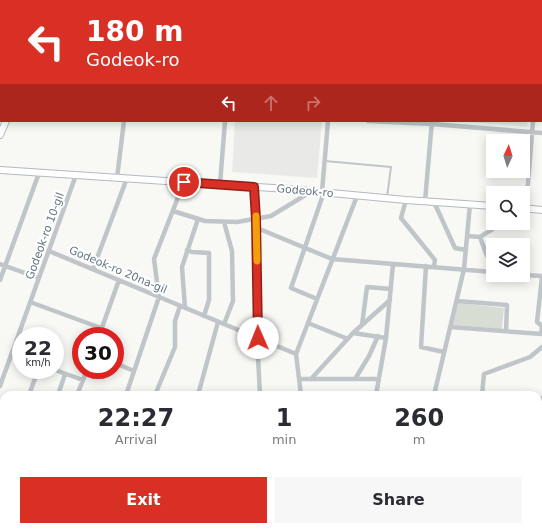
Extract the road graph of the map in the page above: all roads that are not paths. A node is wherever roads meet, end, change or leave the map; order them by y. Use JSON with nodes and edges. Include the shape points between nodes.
{"nodes":[{"id":1,"x":6,"y":122,"type":"edge"},
{"id":2,"x":124,"y":122,"type":"edge"},
{"id":3,"x":225,"y":122,"type":"edge"},
{"id":4,"x":328,"y":122,"type":"edge"},
{"id":5,"x":400,"y":122,"type":"edge"},
{"id":6,"x":533,"y":122,"type":"edge"},
{"id":7,"x":432,"y":123,"type":"edge"},
{"id":8,"x":532,"y":132,"type":"junction"},
{"id":9,"x":542,"y":133,"type":"edge"},
{"id":10,"x":0,"y":135,"type":"edge"},
{"id":11,"x":325,"y":161,"type":"junction"},
{"id":12,"x":0,"y":170,"type":"edge"},
{"id":13,"x":38,"y":172,"type":"junction"},
{"id":14,"x":76,"y":175,"type":"junction"},
{"id":15,"x":117,"y":178,"type":"junction"},
{"id":16,"x":127,"y":178,"type":"junction"},
{"id":17,"x":184,"y":182,"type":"junction"},
{"id":18,"x":220,"y":184,"type":"junction"},
{"id":19,"x":526,"y":186,"type":"edge"},
{"id":20,"x":254,"y":187,"type":"junction"},
{"id":21,"x":312,"y":191,"type":"junction"},
{"id":22,"x":323,"y":192,"type":"junction"},
{"id":23,"x":356,"y":196,"type":"junction"},
{"id":24,"x":387,"y":198,"type":"junction"},
{"id":25,"x":406,"y":200,"type":"junction"},
{"id":26,"x":426,"y":201,"type":"junction"},
{"id":27,"x":434,"y":202,"type":"junction"},
{"id":28,"x":470,"y":204,"type":"junction"},
{"id":29,"x":486,"y":205,"type":"edge"},
{"id":30,"x":530,"y":209,"type":"edge"},
{"id":31,"x":542,"y":210,"type":"edge"},
{"id":32,"x":173,"y":211,"type":"junction"},
{"id":33,"x":198,"y":219,"type":"junction"},
{"id":34,"x":256,"y":219,"type":"junction"},
{"id":35,"x":224,"y":222,"type":"junction"},
{"id":36,"x":257,"y":228,"type":"junction"},
{"id":37,"x":491,"y":230,"type":"edge"},
{"id":38,"x":467,"y":236,"type":"junction"},
{"id":39,"x":480,"y":237,"type":"junction"},
{"id":40,"x":305,"y":248,"type":"junction"},
{"id":41,"x":187,"y":250,"type":"junction"},
{"id":42,"x":466,"y":250,"type":"junction"},
{"id":43,"x":49,"y":251,"type":"junction"},
{"id":44,"x":486,"y":253,"type":"edge"},
{"id":45,"x":332,"y":259,"type":"junction"},
{"id":46,"x":393,"y":264,"type":"junction"},
{"id":47,"x":3,"y":265,"type":"edge"},
{"id":48,"x":426,"y":266,"type":"junction"},
{"id":49,"x":434,"y":267,"type":"junction"},
{"id":50,"x":93,"y":269,"type":"junction"},
{"id":51,"x":464,"y":269,"type":"junction"},
{"id":52,"x":486,"y":271,"type":"edge"},
{"id":53,"x":530,"y":276,"type":"edge"},
{"id":54,"x":542,"y":277,"type":"edge"},
{"id":55,"x":39,"y":278,"type":"junction"},
{"id":56,"x":0,"y":280,"type":"edge"},
{"id":57,"x":119,"y":280,"type":"junction"},
{"id":58,"x":391,"y":289,"type":"junction"},
{"id":59,"x":159,"y":297,"type":"junction"},
{"id":60,"x":317,"y":298,"type":"junction"},
{"id":61,"x":390,"y":300,"type":"junction"},
{"id":62,"x":457,"y":301,"type":"junction"},
{"id":63,"x":30,"y":302,"type":"junction"},
{"id":64,"x":182,"y":307,"type":"junction"},
{"id":65,"x":204,"y":316,"type":"junction"},
{"id":66,"x":218,"y":322,"type":"junction"},
{"id":67,"x":308,"y":323,"type":"junction"},
{"id":68,"x":224,"y":324,"type":"junction"},
{"id":69,"x":362,"y":325,"type":"junction"},
{"id":70,"x":21,"y":327,"type":"edge"},
{"id":71,"x":99,"y":327,"type":"edge"},
{"id":72,"x":102,"y":327,"type":"edge"},
{"id":73,"x":450,"y":327,"type":"junction"},
{"id":74,"x":506,"y":331,"type":"junction"},
{"id":75,"x":353,"y":333,"type":"junction"},
{"id":76,"x":542,"y":334,"type":"edge"},
{"id":77,"x":378,"y":336,"type":"junction"},
{"id":78,"x":258,"y":338,"type":"junction"},
{"id":79,"x":386,"y":338,"type":"junction"},
{"id":80,"x":348,"y":339,"type":"junction"},
{"id":81,"x":542,"y":347,"type":"edge"},
{"id":82,"x":444,"y":352,"type":"junction"},
{"id":83,"x":12,"y":354,"type":"edge"},
{"id":84,"x":296,"y":354,"type":"junction"},
{"id":85,"x":124,"y":367,"type":"edge"},
{"id":86,"x":134,"y":371,"type":"junction"},
{"id":87,"x":65,"y":374,"type":"joint"},
{"id":88,"x":35,"y":379,"type":"edge"},
{"id":89,"x":299,"y":379,"type":"junction"},
{"id":90,"x":311,"y":379,"type":"junction"},
{"id":91,"x":379,"y":379,"type":"junction"},
{"id":92,"x":83,"y":380,"type":"joint"},
{"id":93,"x":355,"y":380,"type":"junction"},
{"id":94,"x":0,"y":386,"type":"edge"},
{"id":95,"x":30,"y":391,"type":"edge"},
{"id":96,"x":59,"y":391,"type":"edge"},
{"id":97,"x":79,"y":391,"type":"edge"},
{"id":98,"x":127,"y":391,"type":"edge"},
{"id":99,"x":157,"y":391,"type":"edge"},
{"id":100,"x":199,"y":391,"type":"edge"},
{"id":101,"x":260,"y":391,"type":"edge"},
{"id":102,"x":300,"y":391,"type":"edge"},
{"id":103,"x":377,"y":391,"type":"edge"},
{"id":104,"x":435,"y":391,"type":"edge"},
{"id":105,"x":482,"y":391,"type":"edge"}],
"edges":[{"from":1,"to":10,"type":"main road"},
{"from":2,"to":15,"type":"street"},
{"from":3,"to":18,"type":"street"},
{"from":4,"to":11,"type":"street"},
{"from":5,"to":7,"type":"street"},
{"from":6,"to":8,"type":"street"},
{"from":7,"to":8,"type":"street"},
{"from":7,"to":26,"type":"street"},
{"from":8,"to":9,"type":"street"},
{"from":8,"to":19,"type":"street"},
{"from":11,"to":22,"type":"street"},
{"from":11,"to":24,"type":"lane","via":[[391,166]]},
{"from":12,"to":13,"type":"main road","name":"Godeok-ro"},
{"from":13,"to":14,"type":"main road","name":"Godeok-ro"},
{"from":13,"to":47,"type":"street"},
{"from":14,"to":15,"type":"main road","name":"Godeok-ro"},
{"from":14,"to":43,"type":"street","name":"Godeok-ro 10-gil"},
{"from":15,"to":16,"type":"main road","name":"Godeok-ro"},
{"from":16,"to":17,"type":"main road","name":"Godeok-ro"},
{"from":16,"to":50,"type":"street"},
{"from":17,"to":18,"type":"main road","name":"Godeok-ro"},
{"from":17,"to":32,"type":"street"},
{"from":18,"to":20,"type":"main road","name":"Godeok-ro"},
{"from":20,"to":21,"type":"main road","name":"Godeok-ro"},
{"from":20,"to":34,"type":"street"},
{"from":21,"to":22,"type":"main road","name":"Godeok-ro"},
{"from":21,"to":34,"type":"street","via":[[271,216]]},
{"from":22,"to":23,"type":"main road","name":"Godeok-ro"},
{"from":22,"to":40,"type":"street"},
{"from":23,"to":24,"type":"main road","name":"Godeok-ro"},
{"from":23,"to":45,"type":"street"},
{"from":24,"to":25,"type":"main road","name":"Godeok-ro"},
{"from":25,"to":26,"type":"main road","name":"Godeok-ro"},
{"from":25,"to":49,"type":"street","via":[[401,218],[435,260]]},
{"from":26,"to":27,"type":"main road","name":"Godeok-ro"},
{"from":27,"to":28,"type":"main road","name":"Godeok-ro"},
{"from":27,"to":42,"type":"street","via":[[455,248]]},
{"from":28,"to":29,"type":"main road","name":"Godeok-ro"},
{"from":28,"to":38,"type":"street"},
{"from":30,"to":31,"type":"main road"},
{"from":32,"to":33,"type":"street"},
{"from":32,"to":59,"type":"street","via":[[154,259]]},
{"from":33,"to":35,"type":"street"},
{"from":33,"to":41,"type":"street"},
{"from":34,"to":35,"type":"street"},
{"from":34,"to":36,"type":"street"},
{"from":35,"to":68,"type":"street","via":[[232,251],[233,301]]},
{"from":36,"to":40,"type":"street"},
{"from":36,"to":78,"type":"street"},
{"from":37,"to":39,"type":"street"},
{"from":38,"to":39,"type":"street"},
{"from":38,"to":42,"type":"street"},
{"from":39,"to":44,"type":"street"},
{"from":40,"to":45,"type":"street"},
{"from":40,"to":60,"type":"street","via":[[291,288]]},
{"from":41,"to":64,"type":"street","via":[[182,267]]},
{"from":41,"to":65,"type":"street","via":[[209,253],[209,300]]},
{"from":42,"to":51,"type":"street"},
{"from":43,"to":50,"type":"street","name":"Godeok-ro 20na-gil"},
{"from":43,"to":55,"type":"street","name":"Godeok-ro 10-gil"},
{"from":45,"to":46,"type":"street"},
{"from":45,"to":60,"type":"street"},
{"from":46,"to":48,"type":"street"},
{"from":46,"to":58,"type":"street"},
{"from":47,"to":55,"type":"street"},
{"from":47,"to":56,"type":"street"},
{"from":48,"to":49,"type":"street"},
{"from":48,"to":82,"type":"street","via":[[421,347]]},
{"from":49,"to":51,"type":"street"},
{"from":50,"to":57,"type":"street","name":"Godeok-ro 20na-gil"},
{"from":51,"to":52,"type":"street"},
{"from":51,"to":62,"type":"street"},
{"from":53,"to":54,"type":"street"},
{"from":54,"to":76,"type":"street","via":[[537,322],[542,326]]},
{"from":55,"to":63,"type":"street","name":"Godeok-ro 10-gil"},
{"from":57,"to":59,"type":"street","name":"Godeok-ro 20na-gil"},
{"from":57,"to":72,"type":"street"},
{"from":58,"to":61,"type":"street"},
{"from":58,"to":69,"type":"street","via":[[367,287]]},
{"from":59,"to":64,"type":"street","name":"Godeok-ro 20na-gil"},
{"from":59,"to":86,"type":"street"},
{"from":60,"to":67,"type":"street"},
{"from":61,"to":69,"type":"street"},
{"from":61,"to":79,"type":"street"},
{"from":62,"to":73,"type":"street"},
{"from":62,"to":74,"type":"street","via":[[507,305]]},
{"from":63,"to":70,"type":"street","name":"Godeok-ro 10-gil"},
{"from":63,"to":71,"type":"street"},
{"from":64,"to":65,"type":"street","name":"Godeok-ro 20na-gil"},
{"from":64,"to":99,"type":"street","via":[[174,320],[175,347]]},
{"from":65,"to":66,"type":"street","name":"Godeok-ro 20na-gil"},
{"from":66,"to":68,"type":"street","name":"Godeok-ro 20na-gil"},
{"from":66,"to":100,"type":"street"},
{"from":67,"to":80,"type":"street"},
{"from":67,"to":84,"type":"street"},
{"from":68,"to":78,"type":"street","name":"Godeok-ro 20na-gil"},
{"from":69,"to":75,"type":"street"},
{"from":73,"to":74,"type":"street"},
{"from":73,"to":82,"type":"street"},
{"from":74,"to":76,"type":"street"},
{"from":75,"to":77,"type":"street"},
{"from":75,"to":80,"type":"street"},
{"from":77,"to":79,"type":"street"},
{"from":77,"to":93,"type":"street"},
{"from":78,"to":84,"type":"street","name":"Godeok-ro 20na-gil"},
{"from":78,"to":101,"type":"street"},
{"from":79,"to":91,"type":"street"},
{"from":80,"to":90,"type":"street"},
{"from":81,"to":105,"type":"street","via":[[530,357],[484,374]]},
{"from":82,"to":104,"type":"street"},
{"from":83,"to":94,"type":"street","name":"Godeok-ro 10-gil"},
{"from":84,"to":89,"type":"street"},
{"from":85,"to":86,"type":"street"},
{"from":86,"to":98,"type":"street"},
{"from":87,"to":92,"type":"street"},
{"from":87,"to":96,"type":"street"},
{"from":88,"to":95,"type":"street"},
{"from":89,"to":90,"type":"street"},
{"from":89,"to":102,"type":"street"},
{"from":90,"to":93,"type":"street"},
{"from":91,"to":93,"type":"street"},
{"from":91,"to":103,"type":"street"},
{"from":92,"to":97,"type":"street"}]}
